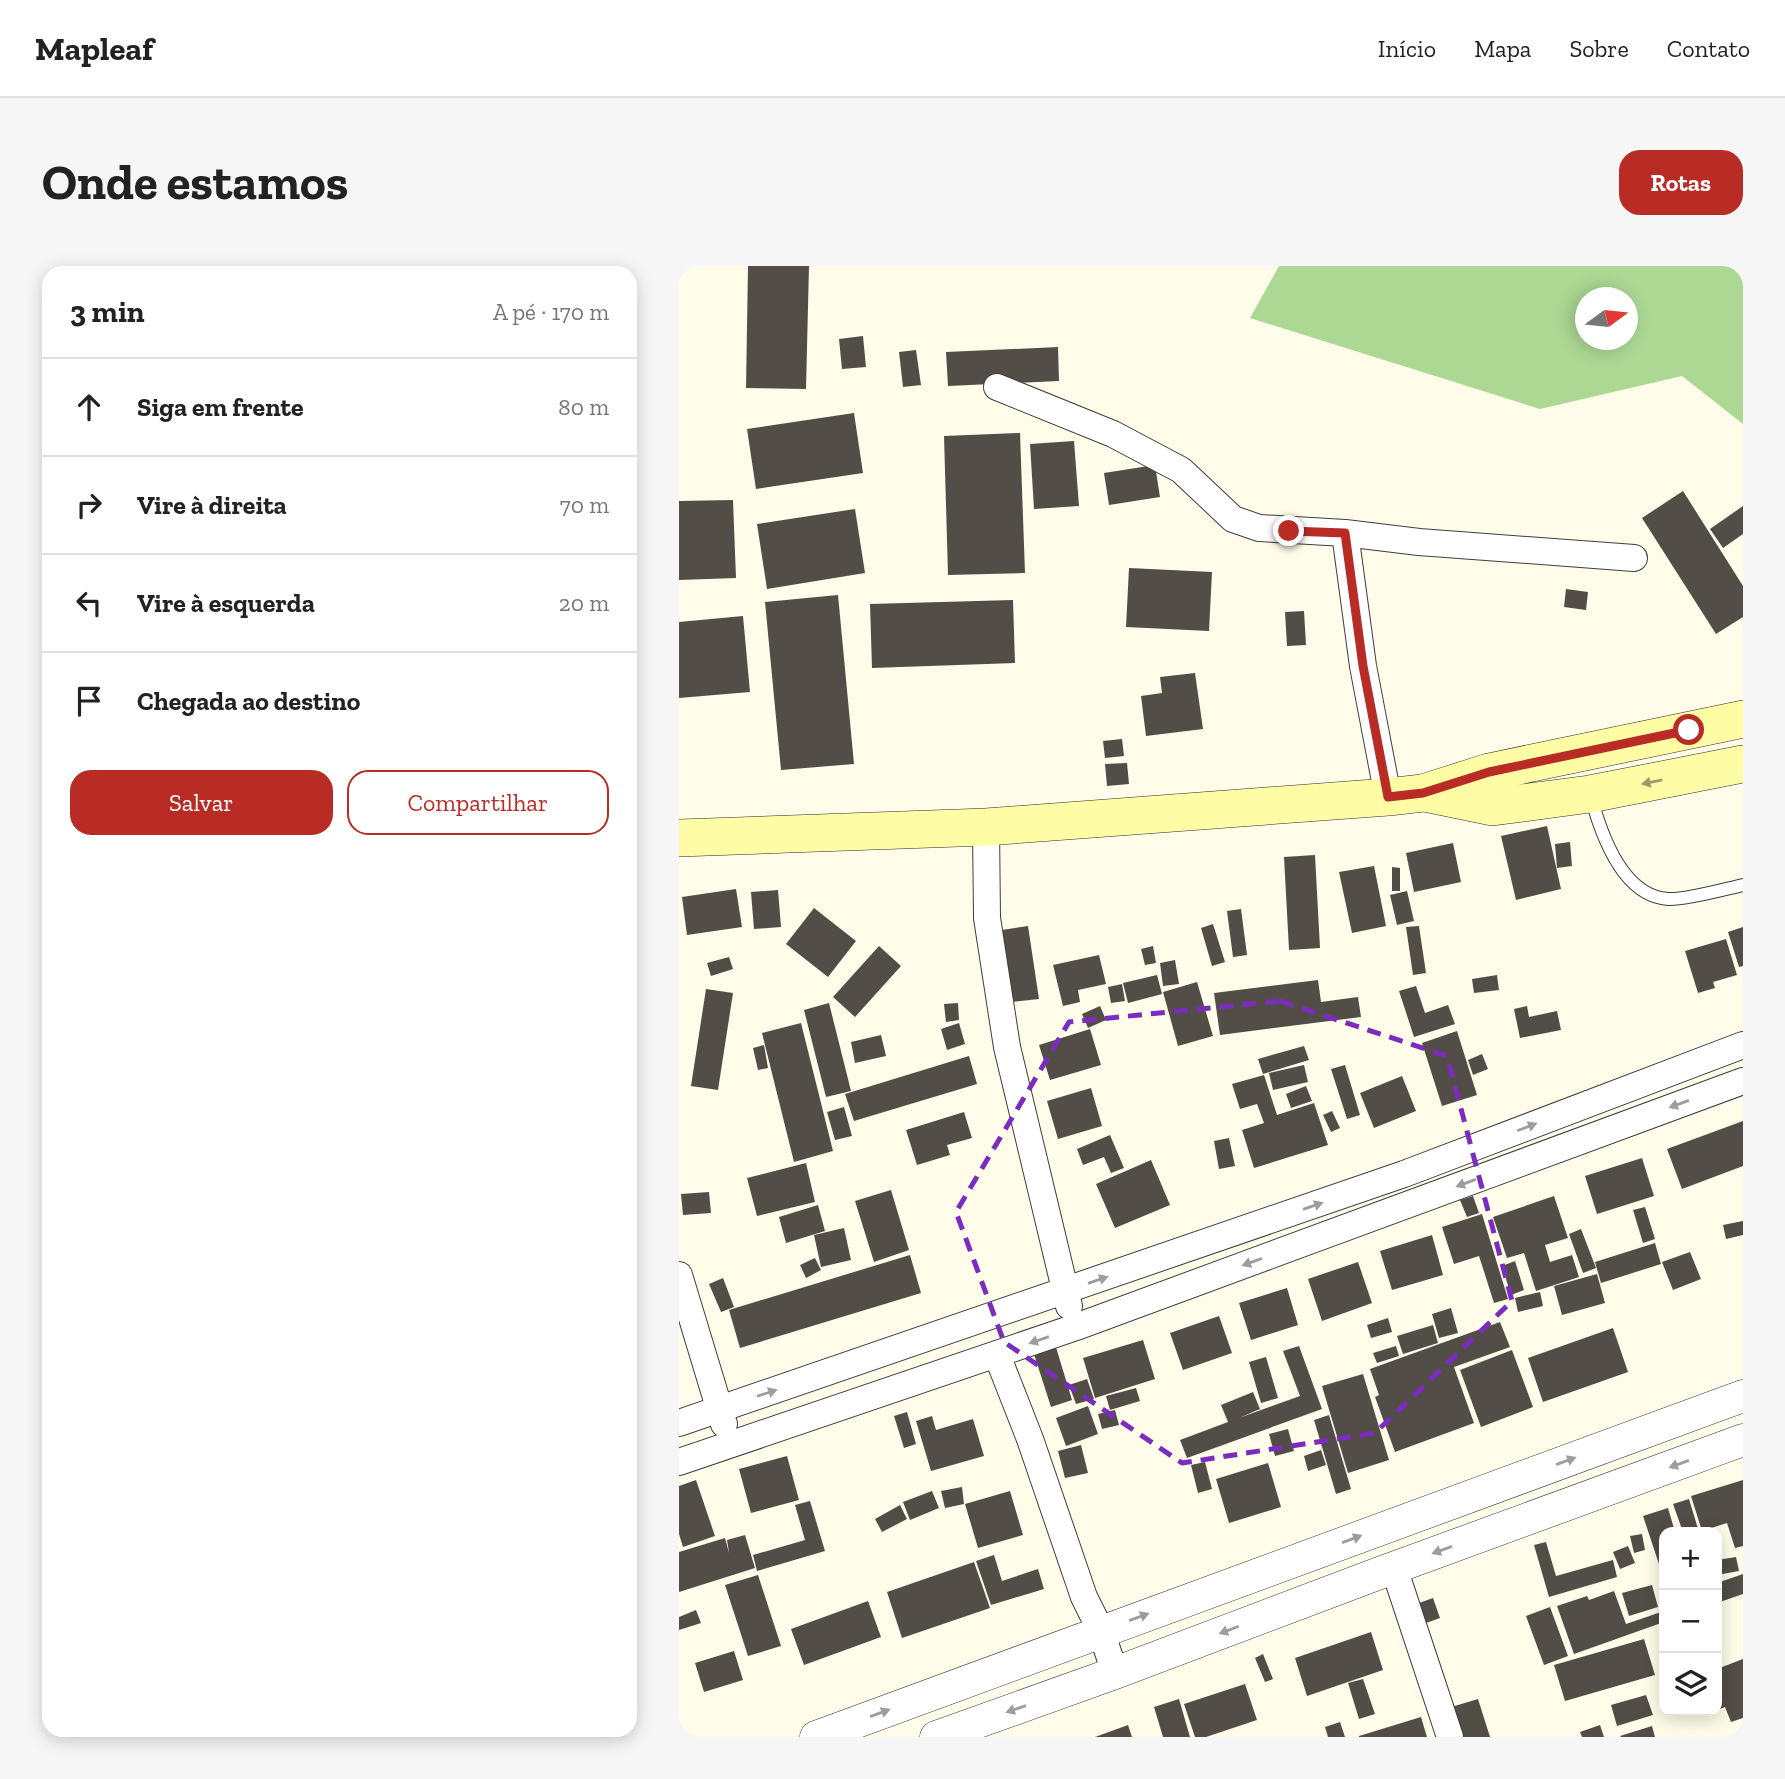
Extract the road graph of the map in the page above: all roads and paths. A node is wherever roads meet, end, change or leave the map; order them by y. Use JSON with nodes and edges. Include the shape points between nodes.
{"nodes":[{"id":1,"x":997,"y":387,"type":"dead end"},
{"id":2,"x":1345,"y":533,"type":"junction"},
{"id":3,"x":1634,"y":558,"type":"dead end"},
{"id":4,"x":1743,"y":719,"type":"edge"},
{"id":5,"x":1689,"y":730,"type":"junction"},
{"id":6,"x":1743,"y":764,"type":"edge"},
{"id":7,"x":1699,"y":773,"type":"junction"},
{"id":8,"x":1590,"y":794,"type":"junction"},
{"id":9,"x":1405,"y":795,"type":"junction"},
{"id":10,"x":986,"y":827,"type":"junction"},
{"id":11,"x":679,"y":838,"type":"edge"},
{"id":12,"x":1743,"y":886,"type":"edge"},
{"id":13,"x":1743,"y":1045,"type":"edge"},
{"id":14,"x":1743,"y":1081,"type":"edge"},
{"id":15,"x":679,"y":1275,"type":"edge"},
{"id":16,"x":1064,"y":1292,"type":"junction"},
{"id":17,"x":1076,"y":1327,"type":"junction"},
{"id":18,"x":997,"y":1355,"type":"junction"},
{"id":19,"x":852,"y":1365,"type":"junction"},
{"id":20,"x":867,"y":1398,"type":"junction"},
{"id":21,"x":1733,"y":1399,"type":"edge"},
{"id":22,"x":720,"y":1408,"type":"junction"},
{"id":23,"x":679,"y":1423,"type":"edge"},
{"id":24,"x":1742,"y":1441,"type":"edge"},
{"id":25,"x":728,"y":1444,"type":"junction"},
{"id":26,"x":679,"y":1462,"type":"edge"},
{"id":27,"x":1478,"y":1493,"type":"junction"},
{"id":28,"x":1488,"y":1534,"type":"junction"},
{"id":29,"x":1394,"y":1568,"type":"junction"},
{"id":30,"x":1101,"y":1631,"type":"junction"},
{"id":31,"x":1115,"y":1674,"type":"junction"},
{"id":32,"x":968,"y":1732,"type":"edge"},
{"id":33,"x":815,"y":1737,"type":"edge"},
{"id":34,"x":936,"y":1737,"type":"edge"},
{"id":35,"x":1450,"y":1737,"type":"edge"}],
"edges":[{"from":1,"to":2,"type":"street","via":[[1114,434],[1181,470],[1233,519],[1259,528]]},
{"from":2,"to":3,"type":"street"},
{"from":2,"to":9,"type":"street","via":[[1363,666]]},
{"from":4,"to":5,"type":"main road"},
{"from":5,"to":7,"type":"main road"},
{"from":5,"to":9,"type":"main road","via":[[1489,772]]},
{"from":6,"to":7,"type":"main road"},
{"from":7,"to":8,"type":"main road","one_way":true},
{"from":8,"to":9,"type":"main road","via":[[1492,807]]},
{"from":8,"to":12,"type":"lane","via":[[1603,838],[1625,873],[1648,894],[1669,899]]},
{"from":9,"to":10,"type":"main road"},
{"from":10,"to":11,"type":"main road"},
{"from":10,"to":16,"type":"street","via":[[987,918],[1007,1047]]},
{"from":16,"to":13,"type":"street","one_way":true,"via":[[1404,1174]]},
{"from":14,"to":17,"type":"street","one_way":true},
{"from":15,"to":22,"type":"street"},
{"from":16,"to":17,"type":"street"},
{"from":16,"to":19,"type":"street"},
{"from":17,"to":18,"type":"street","one_way":true},
{"from":18,"to":20,"type":"street"},
{"from":18,"to":30,"type":"street","via":[[1084,1597]]},
{"from":19,"to":20,"type":"street"},
{"from":22,"to":19,"type":"street","one_way":true},
{"from":20,"to":25,"type":"street"},
{"from":21,"to":24,"type":"street"},
{"from":27,"to":21,"type":"street","one_way":true},
{"from":22,"to":23,"type":"street"},
{"from":22,"to":25,"type":"street"},
{"from":24,"to":28,"type":"street","one_way":true},
{"from":25,"to":26,"type":"street"},
{"from":27,"to":28,"type":"street"},
{"from":30,"to":27,"type":"street","one_way":true},
{"from":28,"to":29,"type":"street","one_way":true},
{"from":29,"to":31,"type":"street","one_way":true},
{"from":29,"to":35,"type":"street"},
{"from":30,"to":31,"type":"street"},
{"from":33,"to":30,"type":"street","one_way":true},
{"from":31,"to":32,"type":"street","one_way":true},
{"from":32,"to":34,"type":"street"}]}
